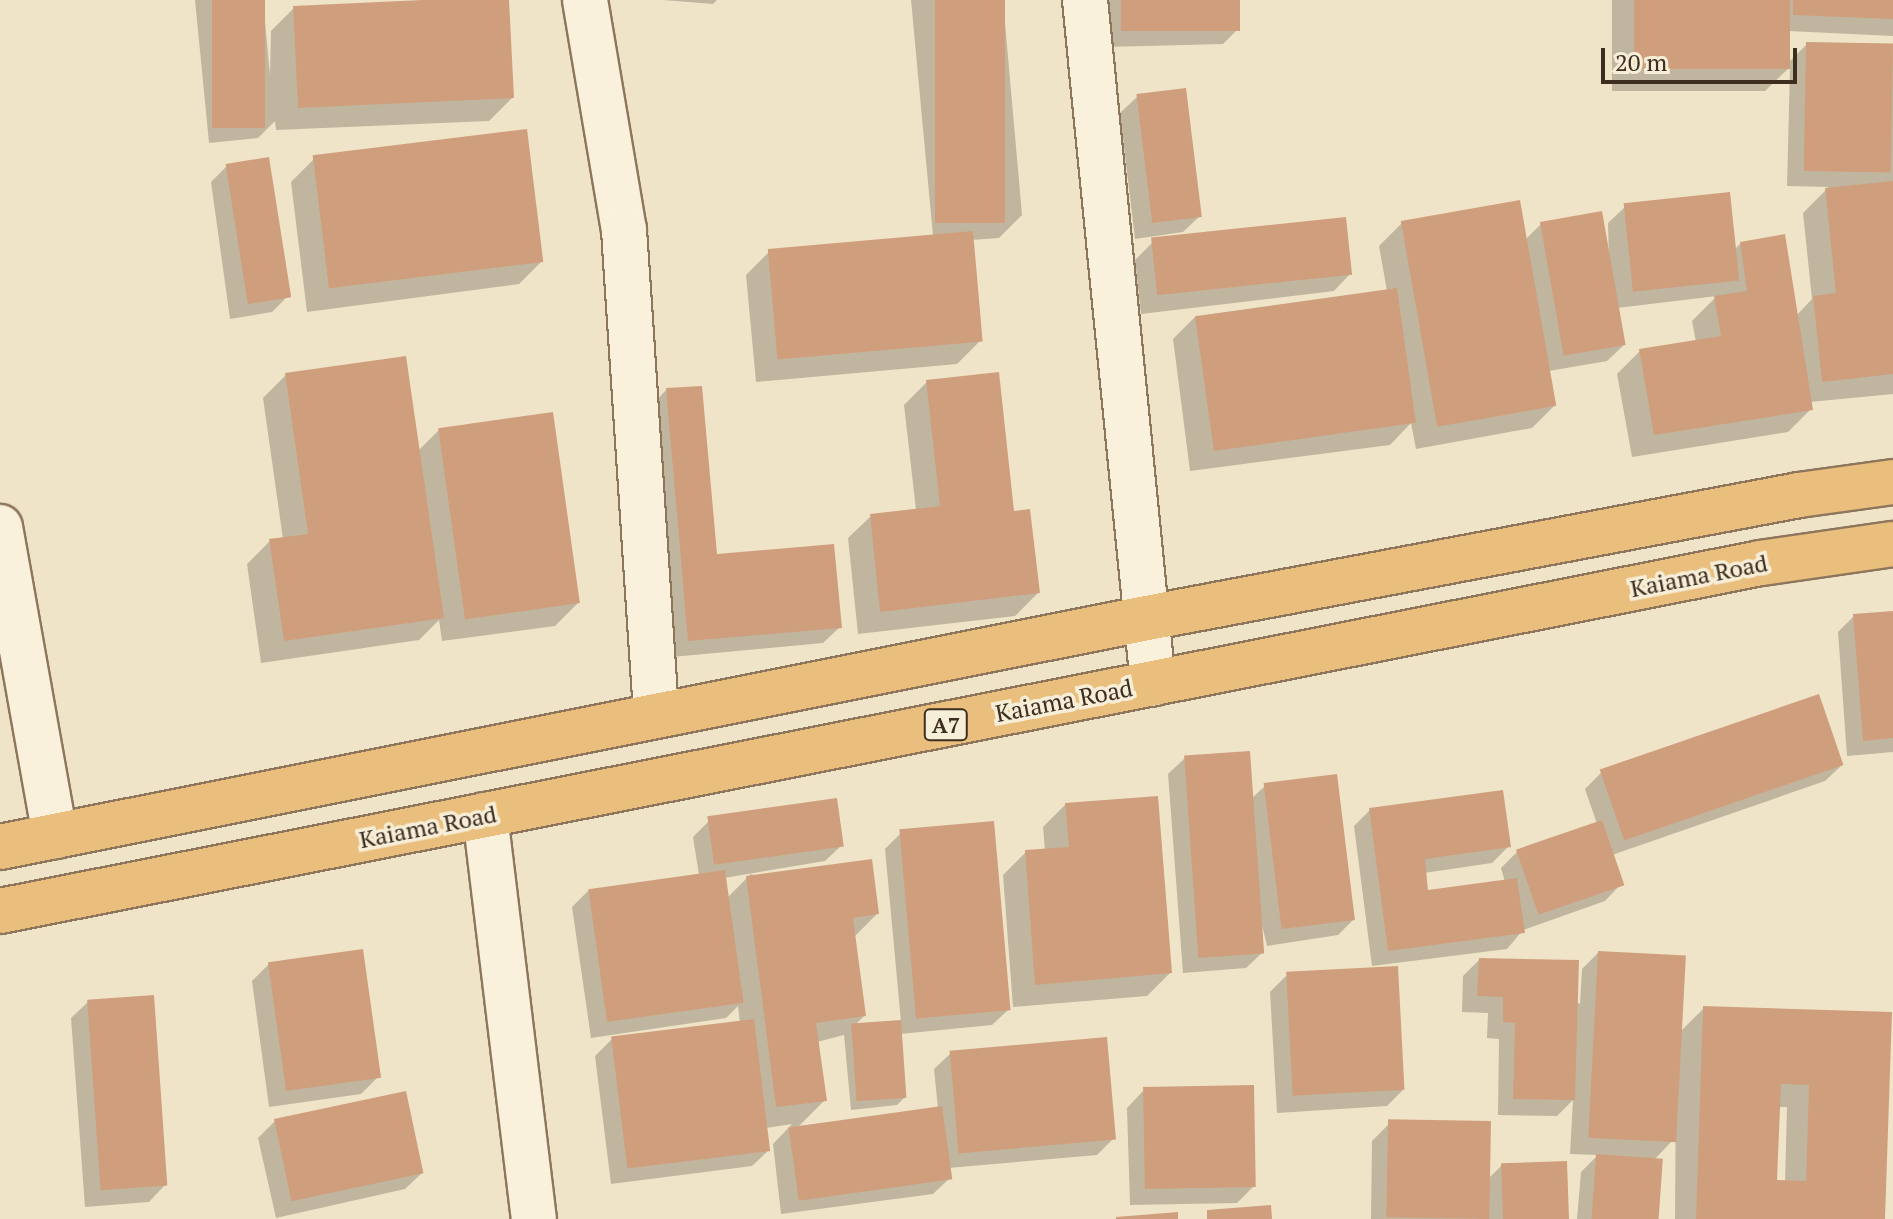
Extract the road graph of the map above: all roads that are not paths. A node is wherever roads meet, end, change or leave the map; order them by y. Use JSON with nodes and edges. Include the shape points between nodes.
{"nodes":[{"id":1,"x":585,"y":0,"type":"edge"},
{"id":2,"x":1085,"y":0,"type":"edge"},
{"id":3,"x":1893,"y":482,"type":"edge"},
{"id":4,"x":0,"y":527,"type":"edge"},
{"id":5,"x":1893,"y":544,"type":"edge"},
{"id":6,"x":1147,"y":618,"type":"junction"},
{"id":7,"x":1153,"y":684,"type":"junction"},
{"id":8,"x":656,"y":715,"type":"junction"},
{"id":9,"x":485,"y":815,"type":"junction"},
{"id":10,"x":55,"y":836,"type":"junction"},
{"id":11,"x":0,"y":847,"type":"edge"},
{"id":12,"x":0,"y":911,"type":"edge"},
{"id":13,"x":534,"y":1219,"type":"edge"}],
"edges":[{"from":1,"to":8,"type":"street","via":[[624,230]]},
{"from":2,"to":6,"type":"street"},
{"from":3,"to":6,"type":"highway","via":[[1799,495]]},
{"from":4,"to":10,"type":"street"},
{"from":5,"to":7,"type":"highway","name":"Kaiama Road","number":"A7","via":[[1761,563]]},
{"from":6,"to":7,"type":"street"},
{"from":6,"to":8,"type":"highway"},
{"from":7,"to":9,"type":"highway","name":"Kaiama Road","number":"A7"},
{"from":8,"to":10,"type":"highway"},
{"from":9,"to":12,"type":"highway","name":"Kaiama Road","number":"A7"},
{"from":9,"to":13,"type":"street"},
{"from":10,"to":11,"type":"highway"}]}
